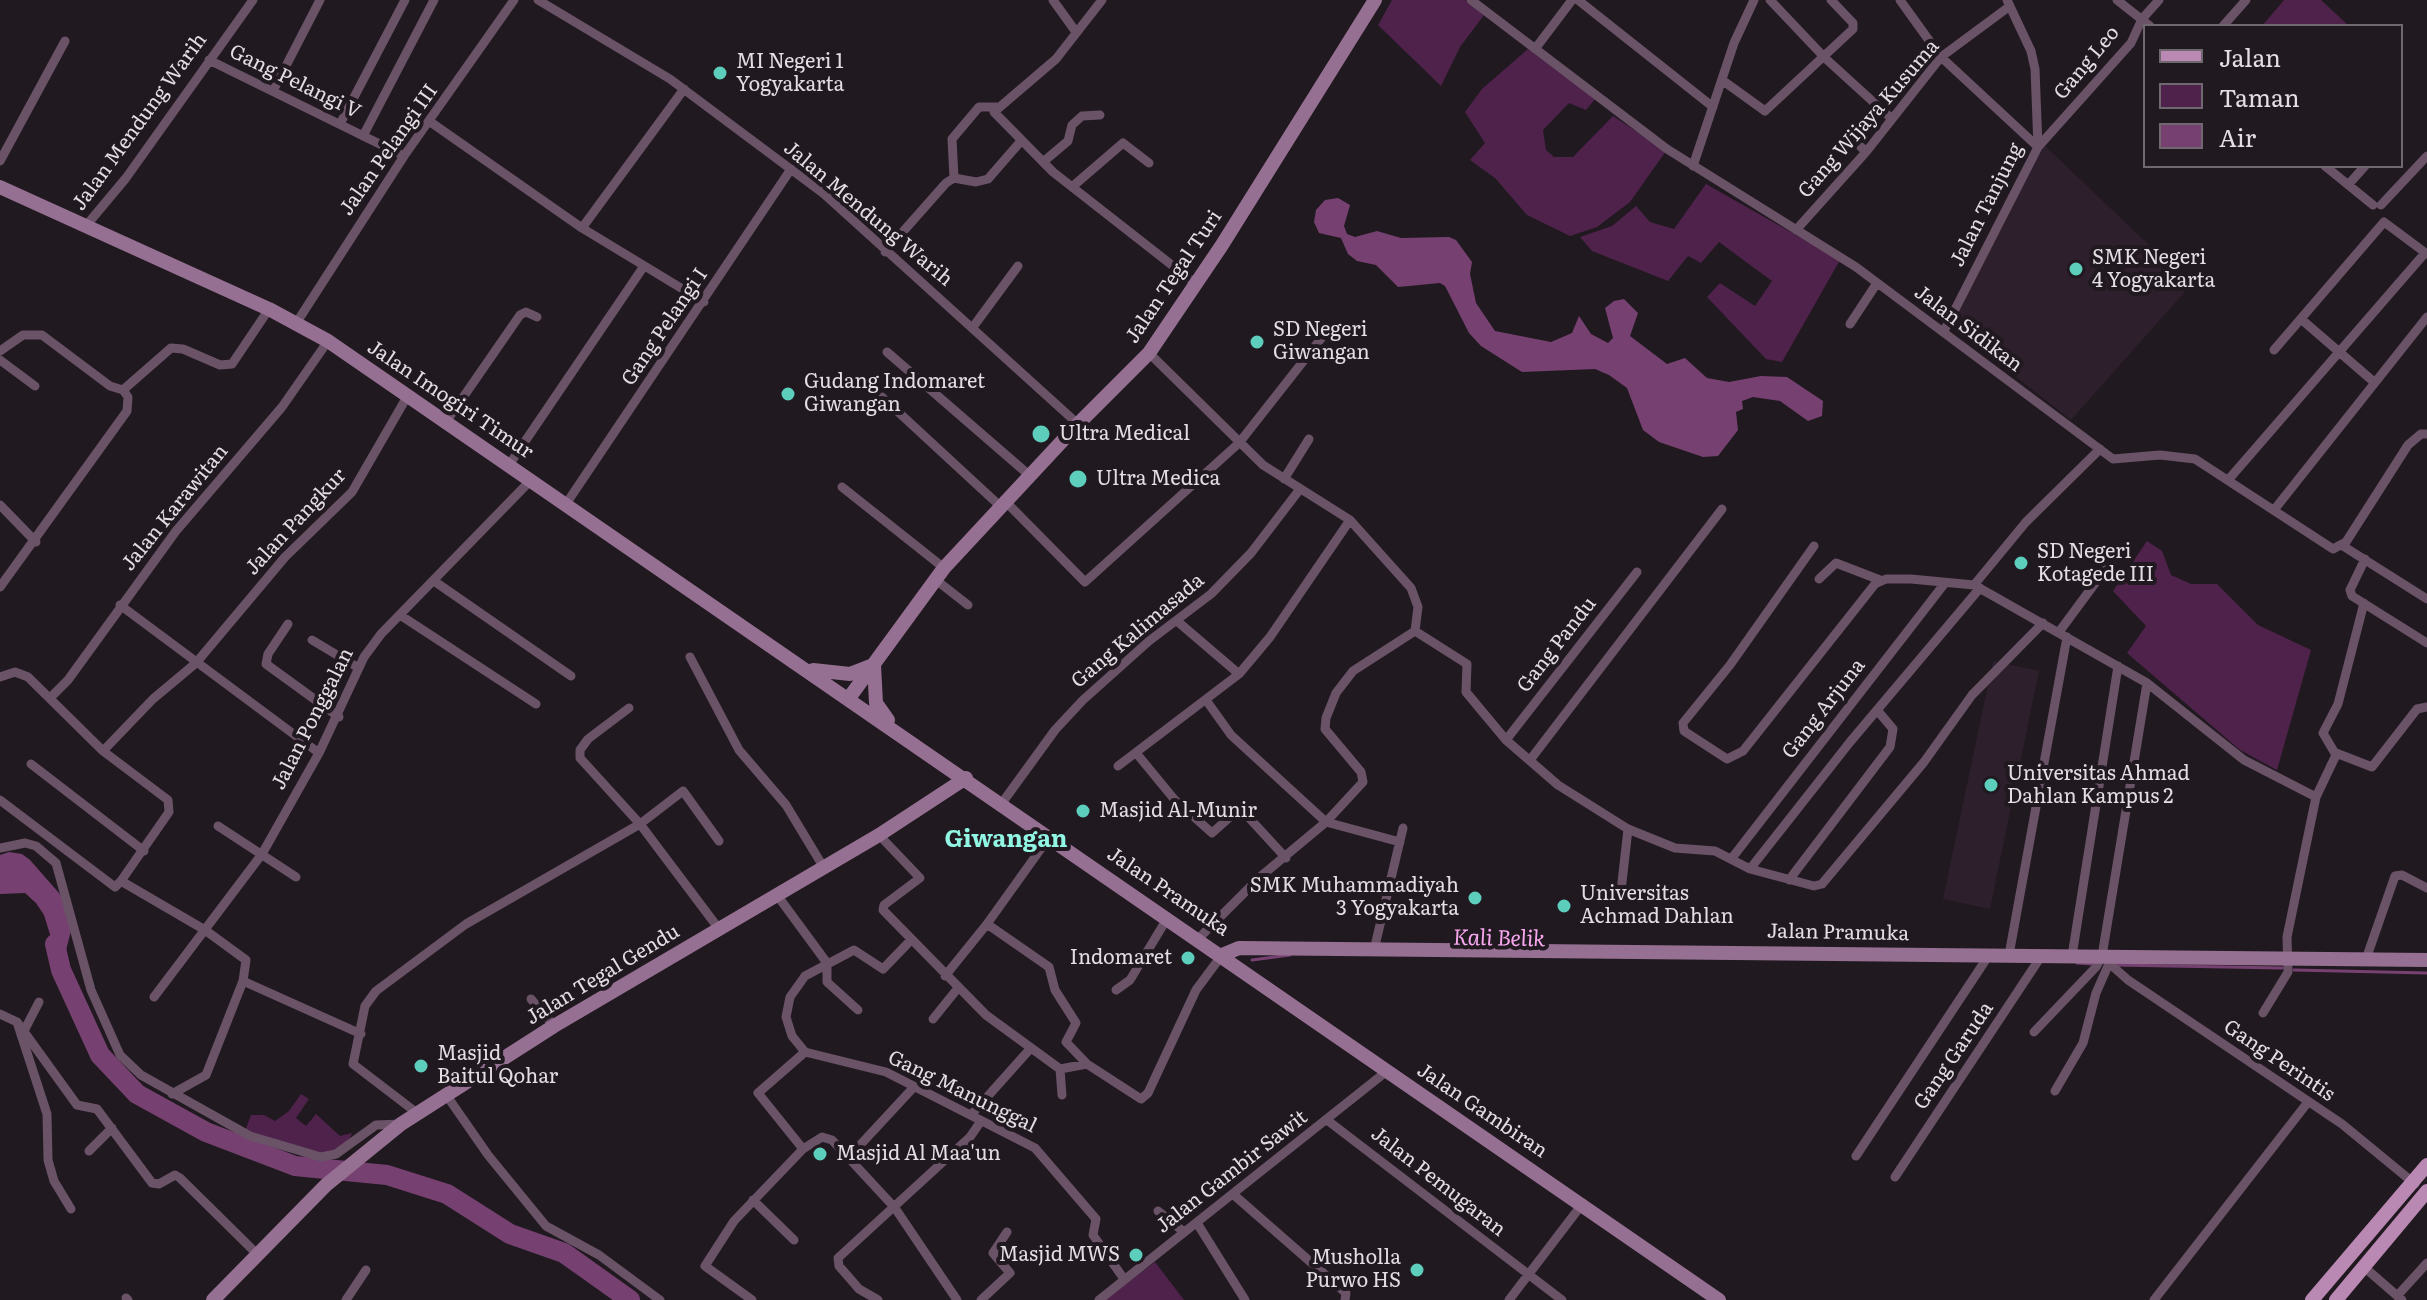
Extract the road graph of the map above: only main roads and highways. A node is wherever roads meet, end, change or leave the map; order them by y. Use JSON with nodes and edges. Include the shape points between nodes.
{"nodes":[{"id":1,"x":1375,"y":0,"type":"edge"},
{"id":2,"x":0,"y":187,"type":"edge"},
{"id":3,"x":874,"y":664,"type":"junction"},
{"id":4,"x":804,"y":667,"type":"junction"},
{"id":5,"x":849,"y":698,"type":"junction"},
{"id":6,"x":894,"y":729,"type":"junction"},
{"id":7,"x":966,"y":778,"type":"junction"},
{"id":8,"x":1222,"y":955,"type":"junction"},
{"id":9,"x":2427,"y":960,"type":"edge"},
{"id":10,"x":2427,"y":1165,"type":"edge"},
{"id":11,"x":2427,"y":1192,"type":"edge"},
{"id":12,"x":213,"y":1300,"type":"edge"},
{"id":13,"x":1719,"y":1300,"type":"edge"},
{"id":14,"x":2312,"y":1300,"type":"edge"},
{"id":15,"x":2336,"y":1300,"type":"edge"}],
"edges":[{"from":1,"to":3,"type":"main road","name":"Jalan Tegal Turi","via":[[1149,353],[940,574]]},
{"from":2,"to":4,"type":"main road","name":"Jalan Imogiri Timur","via":[[297,322]]},
{"from":3,"to":4,"type":"main road","via":[[850,674]]},
{"from":3,"to":5,"type":"main road","name":"Jalan Tegal Turi"},
{"from":3,"to":6,"type":"main road","via":[[876,703]]},
{"from":4,"to":5,"type":"main road","name":"Jalan Imogiri Timur"},
{"from":5,"to":6,"type":"main road","name":"Jalan Pramuka"},
{"from":6,"to":7,"type":"main road","name":"Jalan Pramuka"},
{"from":7,"to":8,"type":"main road","name":"Jalan Pramuka"},
{"from":7,"to":12,"type":"main road","name":"Jalan Tegal Gendu","via":[[401,1124],[326,1185]]},
{"from":8,"to":9,"type":"main road","name":"Jalan Pramuka","via":[[1239,948],[2042,955],[2105,963],[2288,957]]},
{"from":8,"to":13,"type":"main road","name":"Jalan Gambiran"},
{"from":10,"to":14,"type":"main road"},
{"from":11,"to":15,"type":"main road"}]}
